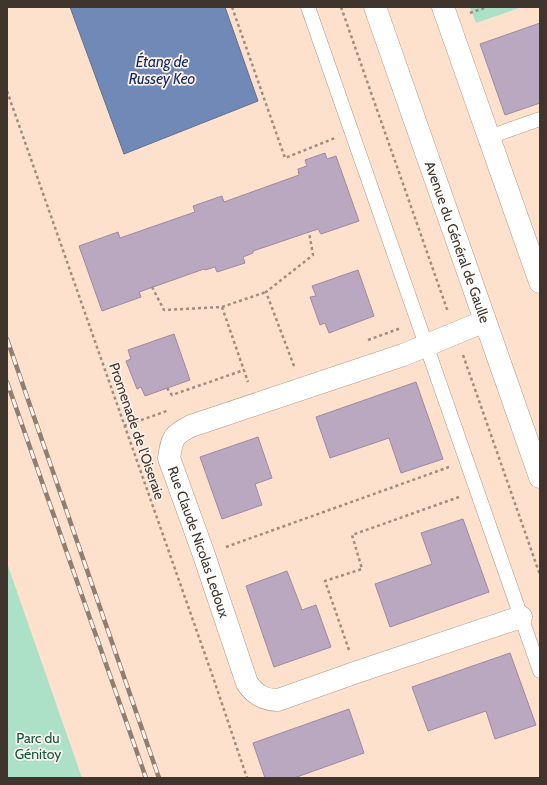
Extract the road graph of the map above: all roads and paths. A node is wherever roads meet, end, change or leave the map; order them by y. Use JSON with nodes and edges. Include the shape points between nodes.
{"nodes":[{"id":1,"x":232,"y":7,"type":"edge"},
{"id":2,"x":308,"y":7,"type":"edge"},
{"id":3,"x":341,"y":7,"type":"edge"},
{"id":4,"x":375,"y":7,"type":"edge"},
{"id":5,"x":443,"y":7,"type":"edge"},
{"id":6,"x":487,"y":7,"type":"edge"},
{"id":7,"x":468,"y":14,"type":"dead end"},
{"id":8,"x":7,"y":91,"type":"edge"},
{"id":9,"x":540,"y":119,"type":"edge"},
{"id":10,"x":489,"y":137,"type":"junction"},
{"id":11,"x":337,"y":138,"type":"dead end"},
{"id":12,"x":309,"y":232,"type":"dead end"},
{"id":13,"x":540,"y":282,"type":"edge"},
{"id":14,"x":152,"y":287,"type":"dead end"},
{"id":15,"x":266,"y":292,"type":"junction"},
{"id":16,"x":222,"y":307,"type":"junction"},
{"id":17,"x":485,"y":321,"type":"junction"},
{"id":18,"x":455,"y":333,"type":"junction"},
{"id":19,"x":426,"y":345,"type":"junction"},
{"id":20,"x":294,"y":366,"type":"dead end"},
{"id":21,"x":244,"y":370,"type":"junction"},
{"id":22,"x":248,"y":382,"type":"dead end"},
{"id":23,"x":167,"y":388,"type":"dead end"},
{"id":24,"x":466,"y":461,"type":"junction"},
{"id":25,"x":540,"y":477,"type":"edge"},
{"id":26,"x":477,"y":490,"type":"junction"},
{"id":27,"x":204,"y":555,"type":"junction"},
{"id":28,"x":540,"y":576,"type":"edge"},
{"id":29,"x":521,"y":616,"type":"junction"},
{"id":30,"x":540,"y":671,"type":"edge"},
{"id":31,"x":357,"y":672,"type":"junction"},
{"id":32,"x":247,"y":778,"type":"edge"}],
"edges":[{"from":1,"to":11,"type":"path","via":[[285,158]]},
{"from":2,"to":19,"type":"lane"},
{"from":3,"to":18,"type":"path"},
{"from":4,"to":17,"type":"street","name":"Avenue du Général de Gaulle"},
{"from":5,"to":10,"type":"street"},
{"from":6,"to":7,"type":"path"},
{"from":8,"to":32,"type":"path","name":"Promenade de l'Oiseraie"},
{"from":9,"to":10,"type":"lane"},
{"from":10,"to":13,"type":"street"},
{"from":12,"to":15,"type":"path","via":[[313,255]]},
{"from":14,"to":16,"type":"path","via":[[164,310]]},
{"from":15,"to":16,"type":"path"},
{"from":15,"to":20,"type":"path"},
{"from":16,"to":21,"type":"path"},
{"from":17,"to":18,"type":"street","name":"Rue Claude Nicolas Ledoux"},
{"from":17,"to":25,"type":"street","name":"Avenue du Général de Gaulle"},
{"from":18,"to":19,"type":"street","name":"Rue Claude Nicolas Ledoux"},
{"from":18,"to":28,"type":"path"},
{"from":19,"to":24,"type":"lane"},
{"from":19,"to":27,"type":"street","name":"Rue Claude Nicolas Ledoux","via":[[177,432],[168,458]]},
{"from":21,"to":22,"type":"path"},
{"from":21,"to":23,"type":"path","via":[[172,395]]},
{"from":24,"to":26,"type":"lane"},
{"from":24,"to":27,"type":"path"},
{"from":26,"to":29,"type":"lane"},
{"from":26,"to":31,"type":"path","via":[[352,535],[362,569],[325,581]]},
{"from":27,"to":31,"type":"street","name":"Rue Claude Nicolas Ledoux","via":[[247,683],[253,691],[268,700],[278,700]]},
{"from":29,"to":30,"type":"lane"},
{"from":29,"to":31,"type":"street","name":"Rue Claude Nicolas Ledoux"}]}
